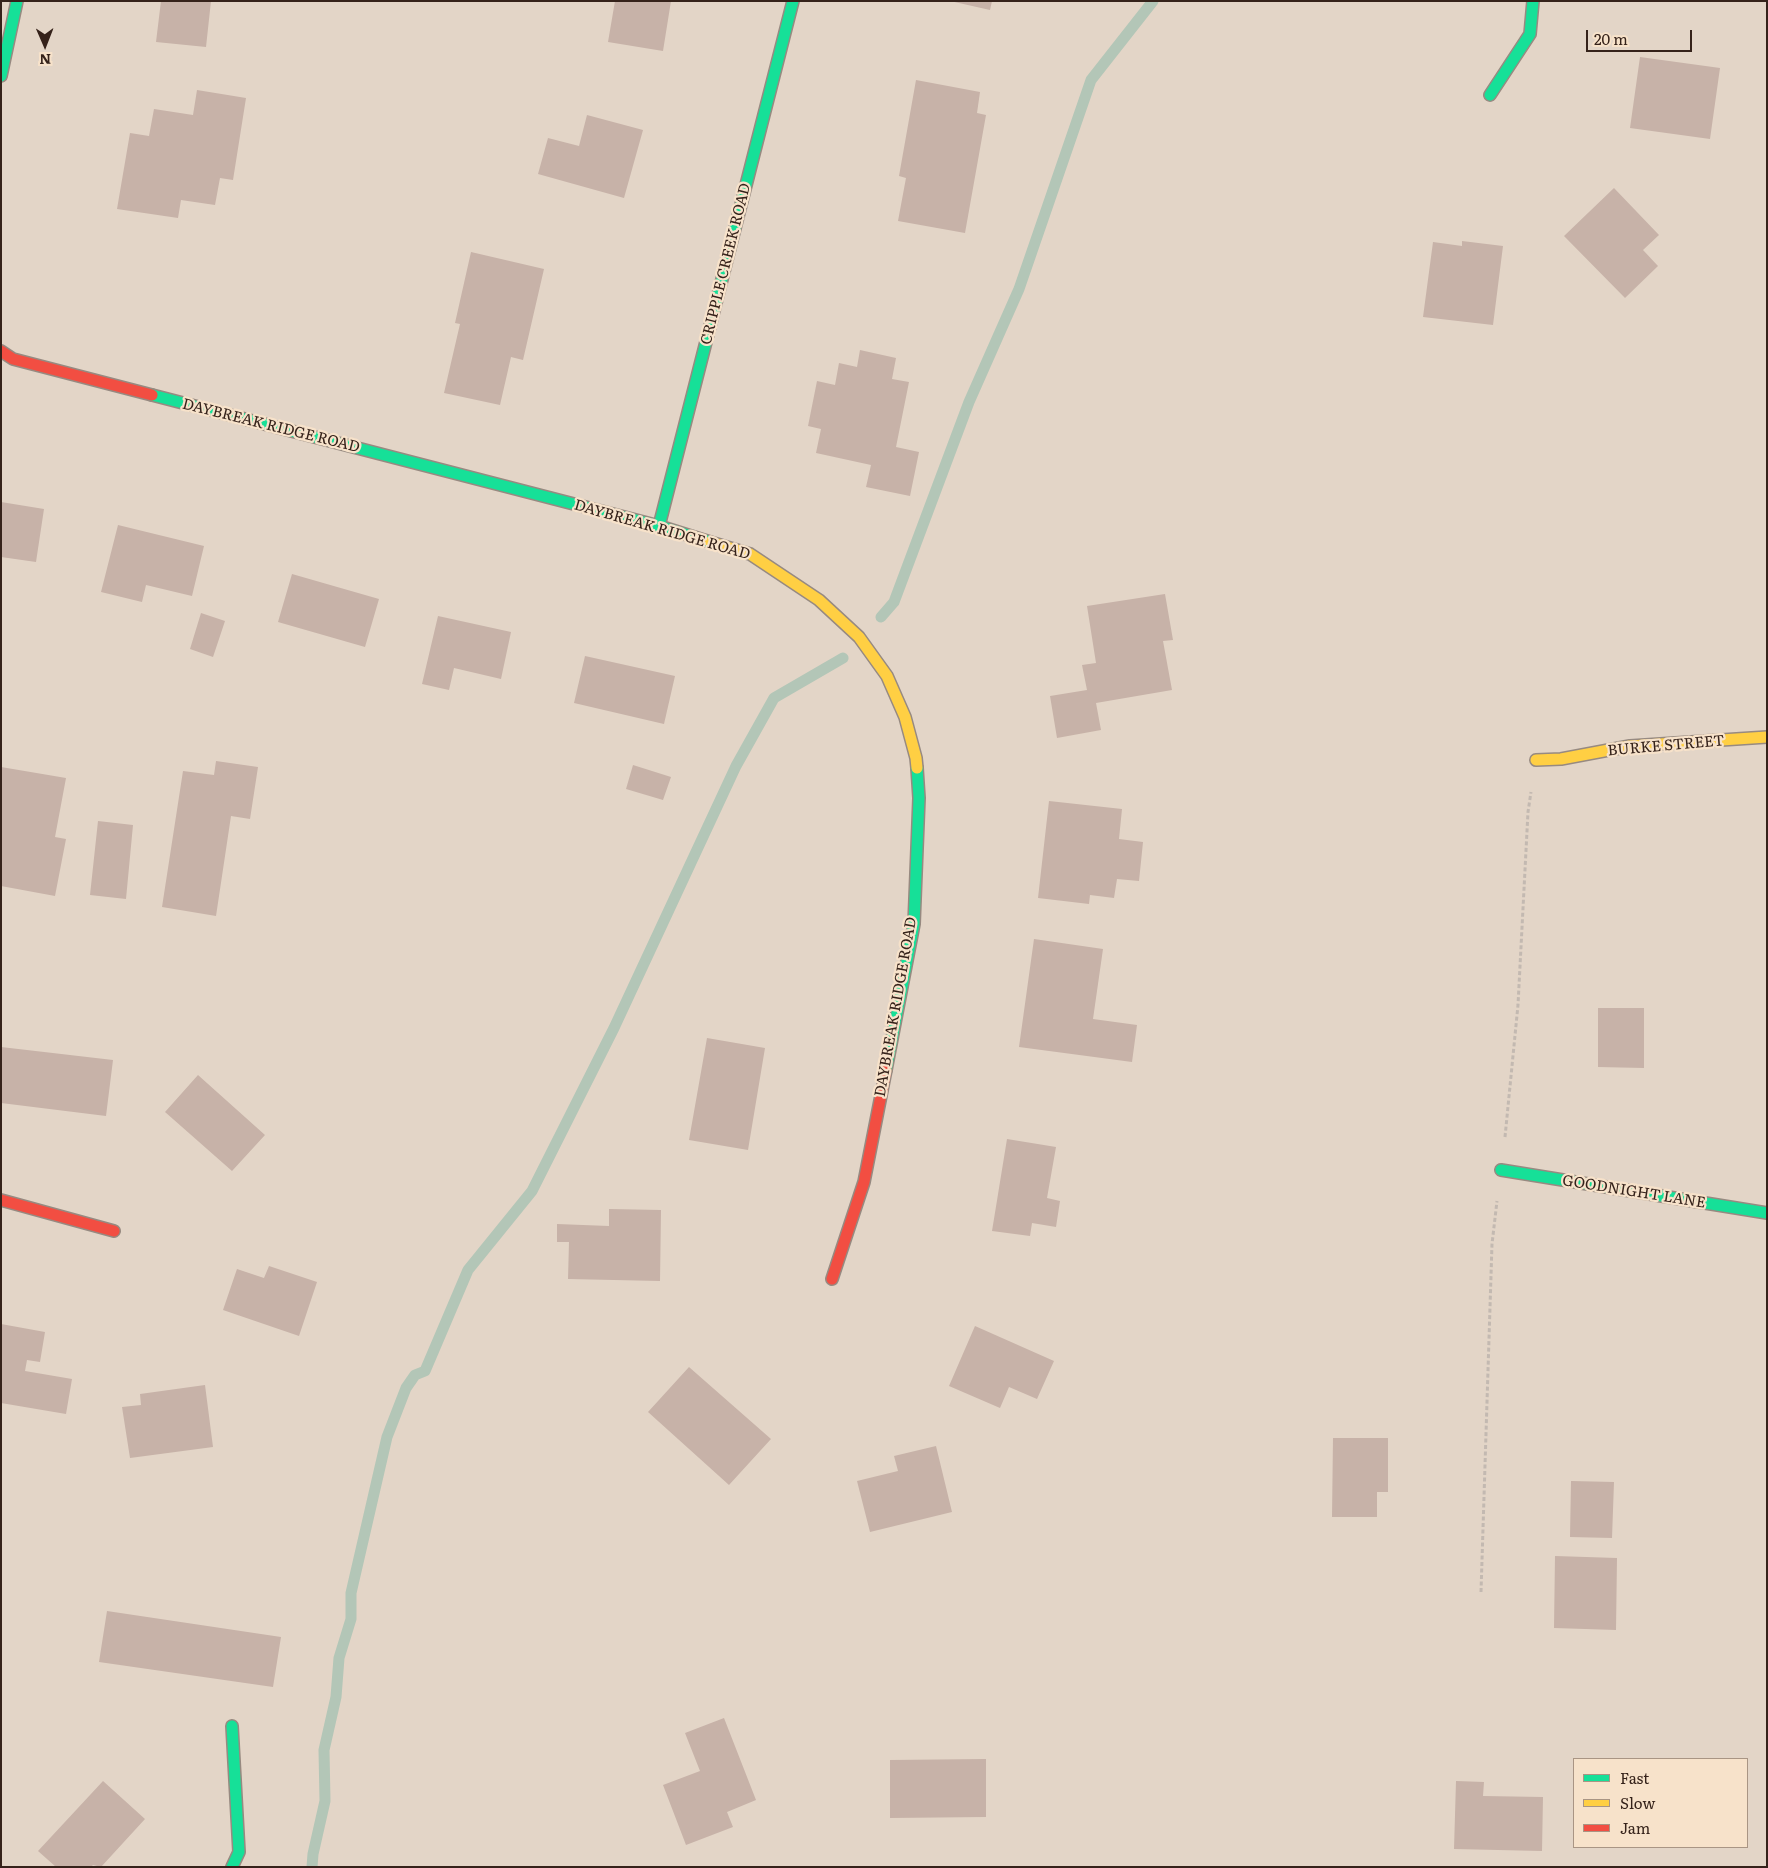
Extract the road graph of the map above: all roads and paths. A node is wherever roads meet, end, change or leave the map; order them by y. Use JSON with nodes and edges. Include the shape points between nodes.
{"nodes":[{"id":1,"x":17,"y":1,"type":"edge"},
{"id":2,"x":793,"y":1,"type":"edge"},
{"id":3,"x":1533,"y":1,"type":"edge"},
{"id":4,"x":1,"y":76,"type":"edge"},
{"id":5,"x":1490,"y":95,"type":"dead end"},
{"id":6,"x":1,"y":351,"type":"edge"},
{"id":7,"x":659,"y":526,"type":"junction"},
{"id":8,"x":1767,"y":737,"type":"edge"},
{"id":9,"x":1536,"y":760,"type":"dead end"},
{"id":10,"x":1501,"y":1170,"type":"dead end"},
{"id":11,"x":1,"y":1200,"type":"edge"},
{"id":12,"x":1767,"y":1214,"type":"edge"},
{"id":13,"x":114,"y":1231,"type":"dead end"},
{"id":14,"x":832,"y":1280,"type":"dead end"},
{"id":15,"x":232,"y":1726,"type":"dead end"},
{"id":16,"x":232,"y":1867,"type":"edge"}],
"edges":[{"from":1,"to":4,"type":"street"},
{"from":2,"to":7,"type":"street","name":"CRIPPLE CREEK ROAD"},
{"from":3,"to":5,"type":"street","via":[[1530,34]]},
{"from":6,"to":7,"type":"street","name":"DAYBREAK RIDGE ROAD","via":[[13,359]]},
{"from":7,"to":14,"type":"street","name":"DAYBREAK RIDGE ROAD","via":[[750,554],[819,600],[859,637],[887,676],[905,717],[916,758],[919,798],[914,924],[864,1182]]},
{"from":8,"to":9,"type":"street","name":"BURKE STREET","via":[[1630,746],[1561,759]]},
{"from":10,"to":12,"type":"street","name":"GOODNIGHT LANE"},
{"from":11,"to":13,"type":"street"},
{"from":15,"to":16,"type":"street","via":[[239,1852]]}]}
